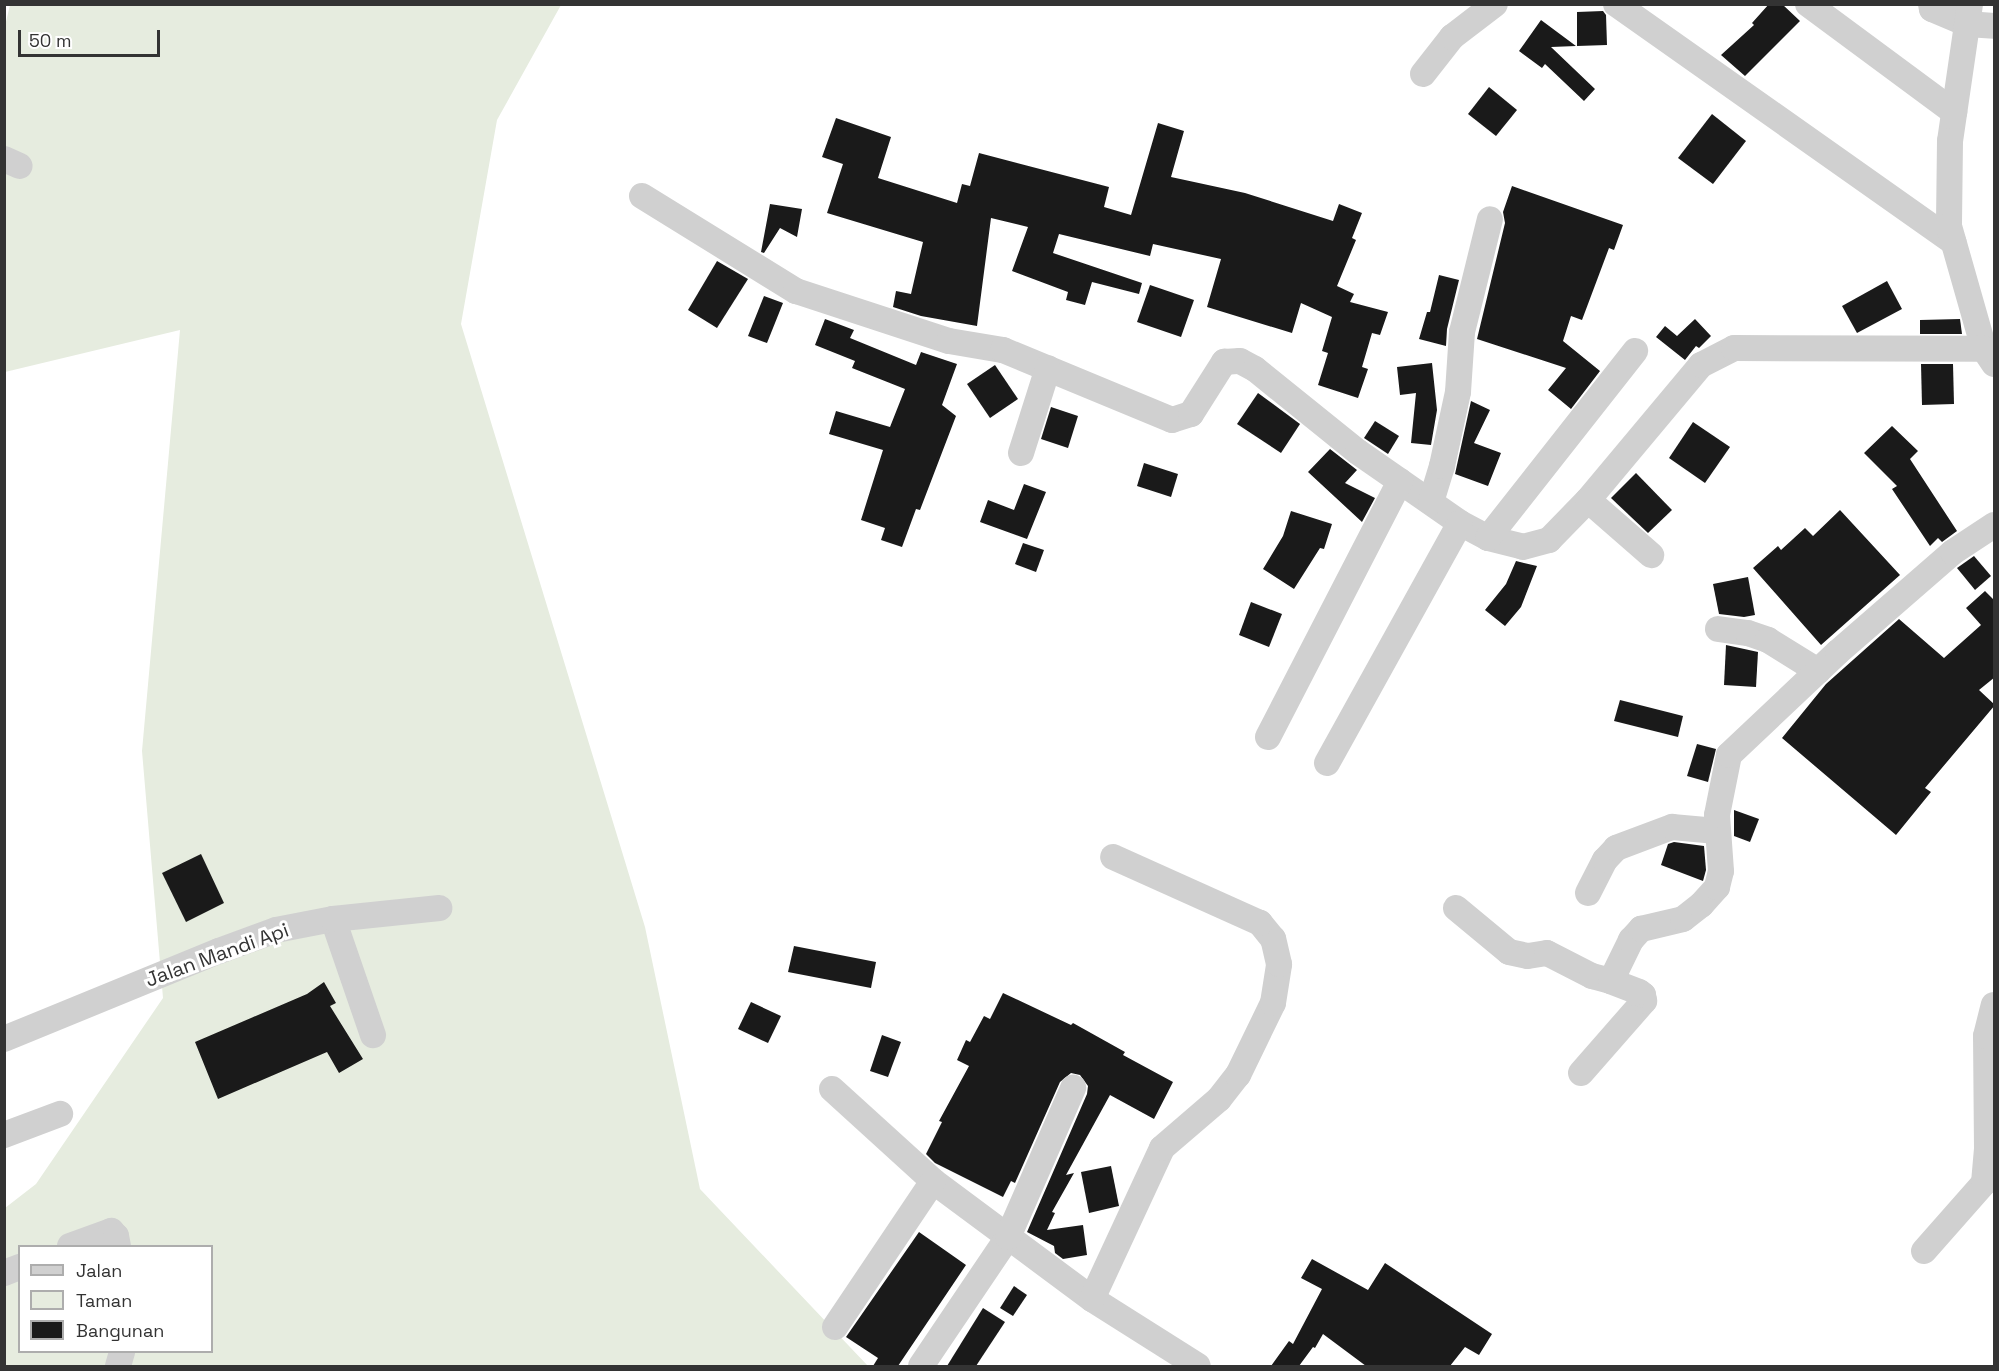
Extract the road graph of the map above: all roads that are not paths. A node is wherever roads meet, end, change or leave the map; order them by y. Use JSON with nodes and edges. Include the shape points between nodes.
{"nodes":[{"id":1,"x":1495,"y":4,"type":"edge"},
{"id":2,"x":1616,"y":4,"type":"edge"},
{"id":3,"x":1808,"y":4,"type":"edge"},
{"id":4,"x":1931,"y":4,"type":"edge"},
{"id":5,"x":1969,"y":14,"type":"edge"},
{"id":6,"x":1995,"y":26,"type":"edge"},
{"id":7,"x":1423,"y":74,"type":"dead end"},
{"id":8,"x":1954,"y":112,"type":"junction"},
{"id":9,"x":642,"y":196,"type":"dead end"},
{"id":10,"x":1490,"y":219,"type":"dead end"},
{"id":11,"x":1953,"y":242,"type":"junction"},
{"id":12,"x":1635,"y":351,"type":"dead end"},
{"id":13,"x":1989,"y":357,"type":"edge"},
{"id":14,"x":1048,"y":369,"type":"junction"},
{"id":15,"x":1021,"y":453,"type":"dead end"},
{"id":16,"x":1400,"y":481,"type":"junction"},
{"id":17,"x":1588,"y":500,"type":"junction"},
{"id":18,"x":1431,"y":502,"type":"junction"},
{"id":19,"x":1461,"y":523,"type":"junction"},
{"id":20,"x":1995,"y":525,"type":"edge"},
{"id":21,"x":1488,"y":538,"type":"junction"},
{"id":22,"x":1651,"y":555,"type":"dead end"},
{"id":23,"x":1718,"y":629,"type":"dead end"},
{"id":24,"x":1818,"y":671,"type":"junction"},
{"id":25,"x":1268,"y":737,"type":"dead end"},
{"id":26,"x":1327,"y":763,"type":"dead end"},
{"id":27,"x":1717,"y":831,"type":"junction"},
{"id":28,"x":1113,"y":857,"type":"dead end"},
{"id":29,"x":1588,"y":892,"type":"dead end"},
{"id":30,"x":439,"y":908,"type":"dead end"},
{"id":31,"x":1456,"y":908,"type":"dead end"},
{"id":32,"x":333,"y":918,"type":"junction"},
{"id":33,"x":1611,"y":981,"type":"junction"},
{"id":34,"x":1993,"y":1014,"type":"edge"},
{"id":35,"x":373,"y":1035,"type":"dead end"},
{"id":36,"x":4,"y":1039,"type":"edge"},
{"id":37,"x":1581,"y":1073,"type":"dead end"},
{"id":38,"x":1073,"y":1088,"type":"dead end"},
{"id":39,"x":832,"y":1089,"type":"dead end"},
{"id":40,"x":60,"y":1114,"type":"dead end"},
{"id":41,"x":4,"y":1136,"type":"edge"},
{"id":42,"x":933,"y":1181,"type":"junction"},
{"id":43,"x":1989,"y":1188,"type":"edge"},
{"id":44,"x":1008,"y":1237,"type":"junction"},
{"id":45,"x":73,"y":1245,"type":"edge"},
{"id":46,"x":118,"y":1245,"type":"edge"},
{"id":47,"x":1924,"y":1251,"type":"dead end"},
{"id":48,"x":1092,"y":1299,"type":"junction"},
{"id":49,"x":835,"y":1327,"type":"dead end"},
{"id":50,"x":921,"y":1366,"type":"edge"},
{"id":51,"x":1198,"y":1366,"type":"edge"}],
"edges":[{"from":1,"to":7,"type":"street","via":[[1452,37]]},
{"from":2,"to":11,"type":"street"},
{"from":3,"to":8,"type":"street"},
{"from":4,"to":5,"type":"street","via":[[1931,9]]},
{"from":5,"to":6,"type":"street"},
{"from":5,"to":8,"type":"street"},
{"from":8,"to":11,"type":"street","via":[[1949,226]]},
{"from":9,"to":14,"type":"street","via":[[796,291],[949,341],[1003,350]]},
{"from":10,"to":18,"type":"street","via":[[1462,332],[1458,392]]},
{"from":11,"to":13,"type":"street"},
{"from":12,"to":21,"type":"street"},
{"from":13,"to":17,"type":"street","via":[[1734,348],[1701,365]]},
{"from":14,"to":15,"type":"street"},
{"from":14,"to":16,"type":"street","via":[[1172,420],[1191,414],[1224,363],[1240,361]]},
{"from":16,"to":18,"type":"street"},
{"from":16,"to":25,"type":"street"},
{"from":17,"to":21,"type":"street","via":[[1549,540],[1523,547]]},
{"from":17,"to":22,"type":"street"},
{"from":18,"to":19,"type":"street"},
{"from":19,"to":21,"type":"street"},
{"from":19,"to":26,"type":"street"},
{"from":20,"to":24,"type":"street","via":[[1953,552]]},
{"from":23,"to":24,"type":"street","via":[[1768,640]]},
{"from":24,"to":27,"type":"street","via":[[1730,755]]},
{"from":27,"to":29,"type":"street","via":[[1672,826],[1616,848]]},
{"from":27,"to":33,"type":"street","via":[[1721,871],[1717,887],[1683,919],[1641,928]]},
{"from":28,"to":48,"type":"street","via":[[1260,923],[1274,939],[1279,964],[1273,1003],[1238,1075],[1219,1099],[1162,1148]]},
{"from":30,"to":32,"type":"street","name":"Jalan Mandi Api"},
{"from":31,"to":33,"type":"street","via":[[1509,952],[1528,956],[1547,953],[1592,976]]},
{"from":32,"to":35,"type":"street"},
{"from":32,"to":36,"type":"street","name":"Jalan Mandi Api","via":[[276,930]]},
{"from":33,"to":37,"type":"street","via":[[1639,992],[1644,1001]]},
{"from":34,"to":43,"type":"street","via":[[1986,1036]]},
{"from":38,"to":44,"type":"street"},
{"from":39,"to":42,"type":"street"},
{"from":40,"to":41,"type":"street"},
{"from":42,"to":44,"type":"street"},
{"from":42,"to":49,"type":"street"},
{"from":43,"to":47,"type":"street"},
{"from":44,"to":48,"type":"street"},
{"from":44,"to":50,"type":"street"},
{"from":45,"to":46,"type":"street","via":[[111,1231]]},
{"from":48,"to":51,"type":"street"}]}
